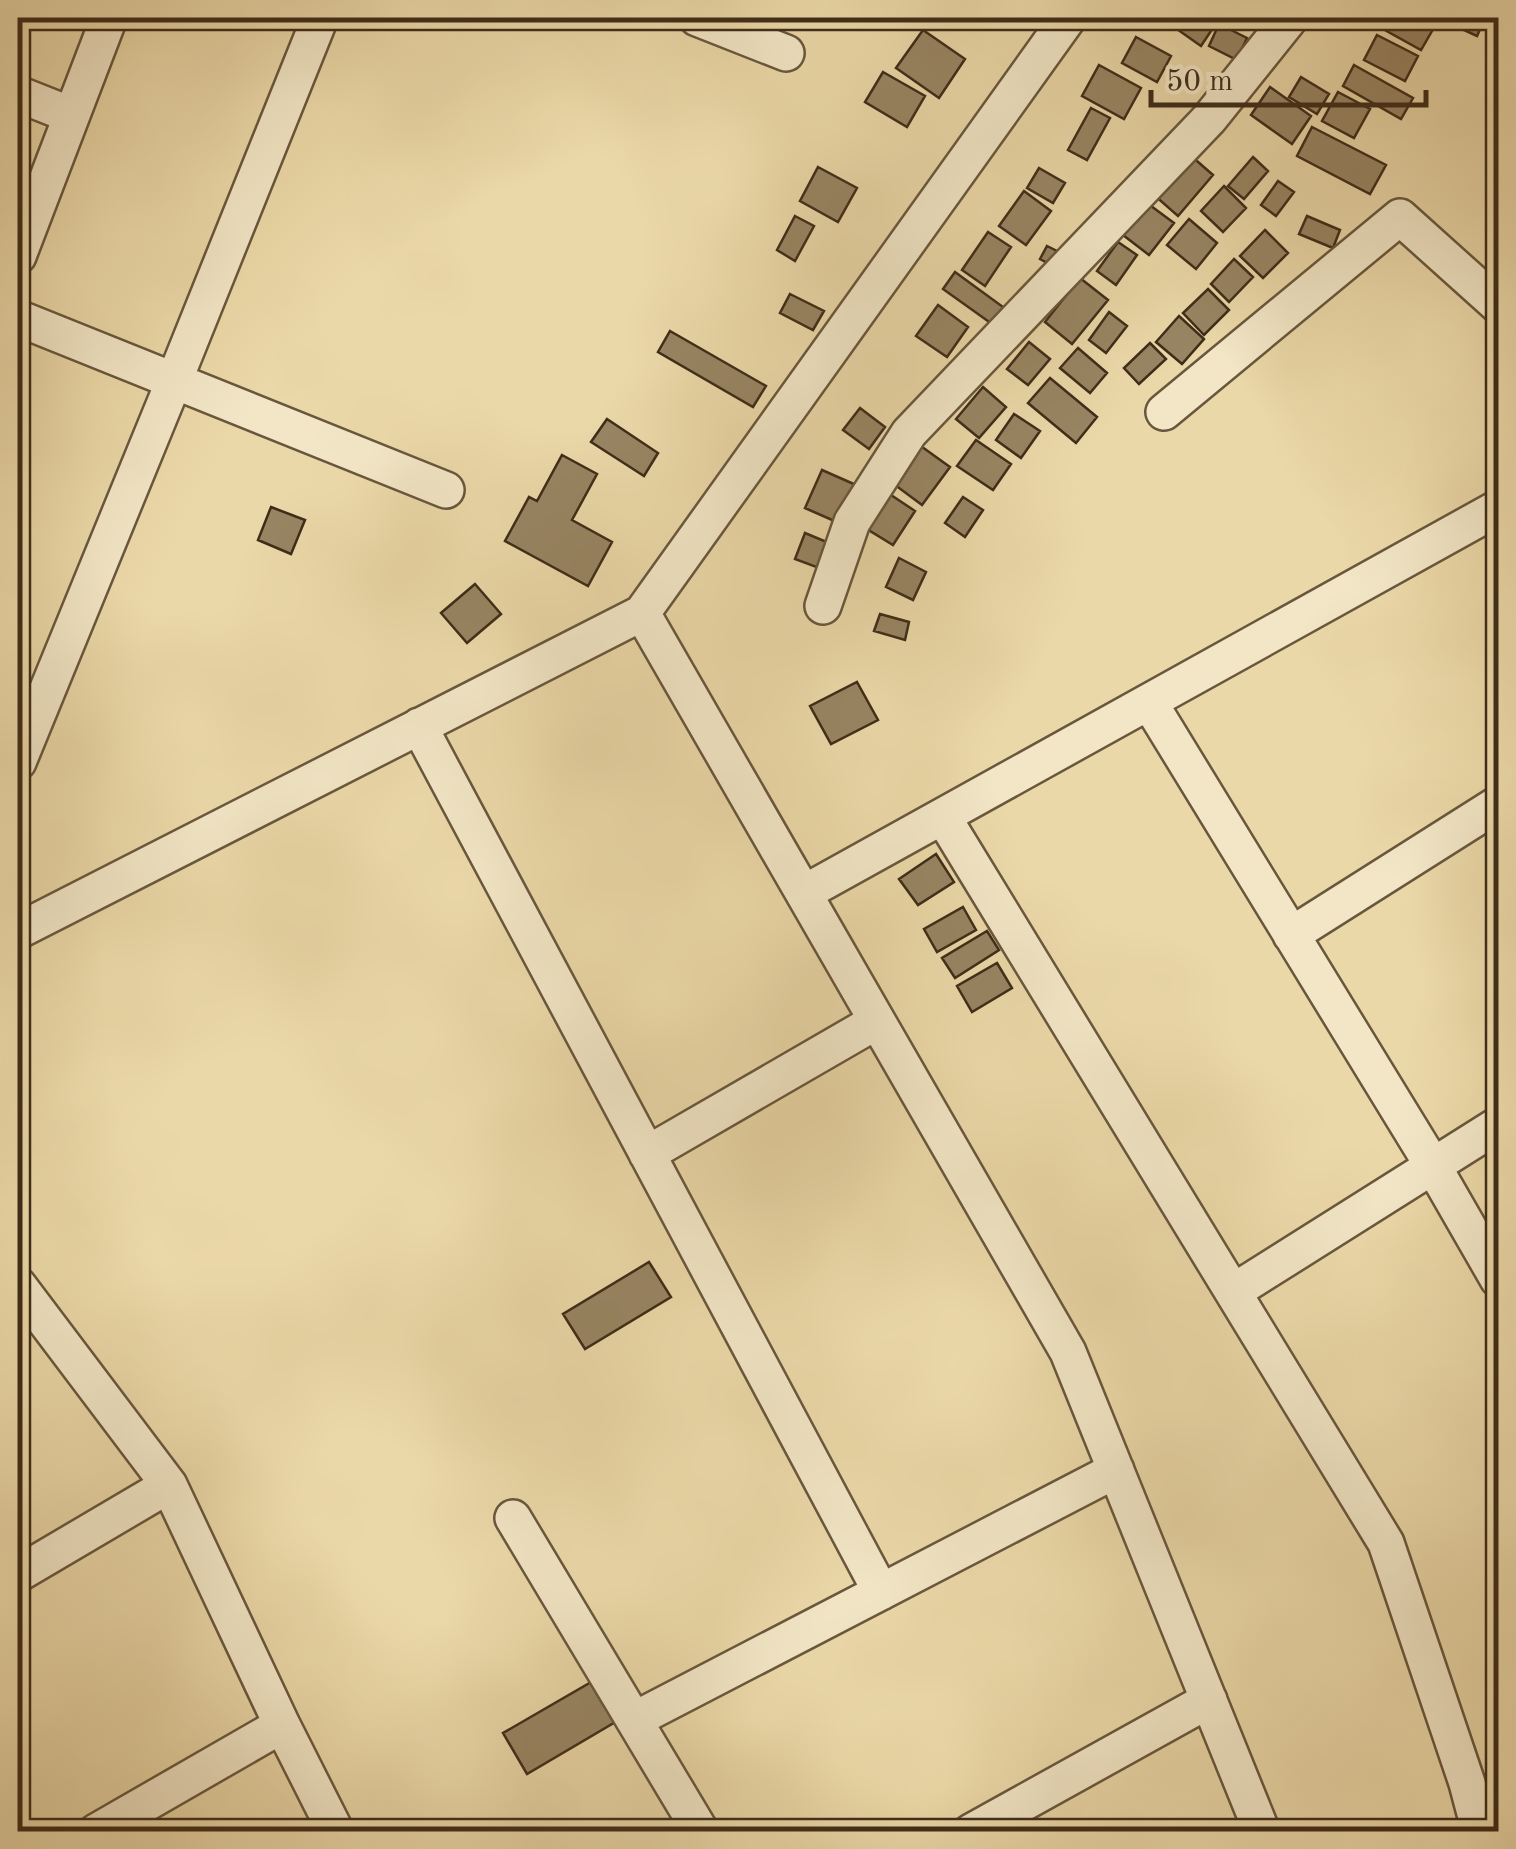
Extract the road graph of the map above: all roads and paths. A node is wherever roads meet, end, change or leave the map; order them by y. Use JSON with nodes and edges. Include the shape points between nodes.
{"nodes":[{"id":1,"x":109,"y":18,"type":"edge"},
{"id":2,"x":320,"y":18,"type":"edge"},
{"id":3,"x":696,"y":18,"type":"edge"},
{"id":4,"x":1068,"y":18,"type":"edge"},
{"id":5,"x":1290,"y":18,"type":"edge"},
{"id":6,"x":786,"y":53,"type":"dead end"},
{"id":7,"x":18,"y":94,"type":"edge"},
{"id":8,"x":72,"y":115,"type":"junction"},
{"id":9,"x":18,"y":256,"type":"edge"},
{"id":10,"x":1498,"y":305,"type":"edge"},
{"id":11,"x":18,"y":318,"type":"edge"},
{"id":12,"x":174,"y":381,"type":"junction"},
{"id":13,"x":1164,"y":412,"type":"dead end"},
{"id":14,"x":446,"y":490,"type":"dead end"},
{"id":15,"x":1498,"y":508,"type":"edge"},
{"id":16,"x":823,"y":606,"type":"dead end"},
{"id":17,"x":642,"y":614,"type":"junction"},
{"id":18,"x":1149,"y":702,"type":"junction"},
{"id":19,"x":420,"y":726,"type":"junction"},
{"id":20,"x":18,"y":762,"type":"edge"},
{"id":21,"x":1498,"y":804,"type":"edge"},
{"id":22,"x":943,"y":816,"type":"junction"},
{"id":23,"x":804,"y":894,"type":"junction"},
{"id":24,"x":18,"y":931,"type":"edge"},
{"id":25,"x":1291,"y":935,"type":"junction"},
{"id":26,"x":878,"y":1021,"type":"junction"},
{"id":27,"x":1498,"y":1125,"type":"edge"},
{"id":28,"x":648,"y":1154,"type":"junction"},
{"id":29,"x":1433,"y":1166,"type":"junction"},
{"id":30,"x":1498,"y":1279,"type":"edge"},
{"id":31,"x":18,"y":1285,"type":"edge"},
{"id":32,"x":1233,"y":1292,"type":"junction"},
{"id":33,"x":1116,"y":1470,"type":"junction"},
{"id":34,"x":169,"y":1485,"type":"junction"},
{"id":35,"x":513,"y":1518,"type":"dead end"},
{"id":36,"x":18,"y":1574,"type":"edge"},
{"id":37,"x":881,"y":1592,"type":"junction"},
{"id":38,"x":1209,"y":1700,"type":"junction"},
{"id":39,"x":634,"y":1720,"type":"junction"},
{"id":40,"x":282,"y":1725,"type":"junction"},
{"id":41,"x":1484,"y":1813,"type":"edge"},
{"id":42,"x":96,"y":1832,"type":"edge"},
{"id":43,"x":336,"y":1832,"type":"edge"},
{"id":44,"x":702,"y":1832,"type":"edge"},
{"id":45,"x":972,"y":1832,"type":"edge"},
{"id":46,"x":1262,"y":1832,"type":"edge"}],
"edges":[{"from":1,"to":8,"type":"street"},
{"from":2,"to":12,"type":"street"},
{"from":3,"to":6,"type":"street"},
{"from":4,"to":17,"type":"street"},
{"from":5,"to":16,"type":"street","via":[[1209,119],[909,433],[852,522]]},
{"from":7,"to":8,"type":"street"},
{"from":8,"to":9,"type":"street"},
{"from":10,"to":13,"type":"street","via":[[1400,217]]},
{"from":11,"to":12,"type":"street"},
{"from":12,"to":14,"type":"street"},
{"from":12,"to":20,"type":"street"},
{"from":15,"to":18,"type":"street"},
{"from":17,"to":19,"type":"street"},
{"from":17,"to":23,"type":"street"},
{"from":18,"to":22,"type":"street"},
{"from":18,"to":25,"type":"street"},
{"from":19,"to":24,"type":"street"},
{"from":19,"to":28,"type":"street"},
{"from":21,"to":25,"type":"street"},
{"from":22,"to":23,"type":"street"},
{"from":22,"to":32,"type":"street"},
{"from":23,"to":26,"type":"street"},
{"from":25,"to":29,"type":"street"},
{"from":26,"to":28,"type":"street"},
{"from":26,"to":33,"type":"street","via":[[1068,1352]]},
{"from":27,"to":29,"type":"street"},
{"from":28,"to":37,"type":"street"},
{"from":29,"to":30,"type":"street"},
{"from":29,"to":32,"type":"street"},
{"from":31,"to":34,"type":"street"},
{"from":32,"to":41,"type":"street","via":[[1386,1543]]},
{"from":33,"to":37,"type":"street"},
{"from":33,"to":38,"type":"street"},
{"from":34,"to":36,"type":"street"},
{"from":34,"to":40,"type":"street"},
{"from":35,"to":39,"type":"street"},
{"from":37,"to":39,"type":"street"},
{"from":38,"to":45,"type":"street"},
{"from":38,"to":46,"type":"street"},
{"from":39,"to":44,"type":"street"},
{"from":40,"to":42,"type":"street"},
{"from":40,"to":43,"type":"street"}]}
